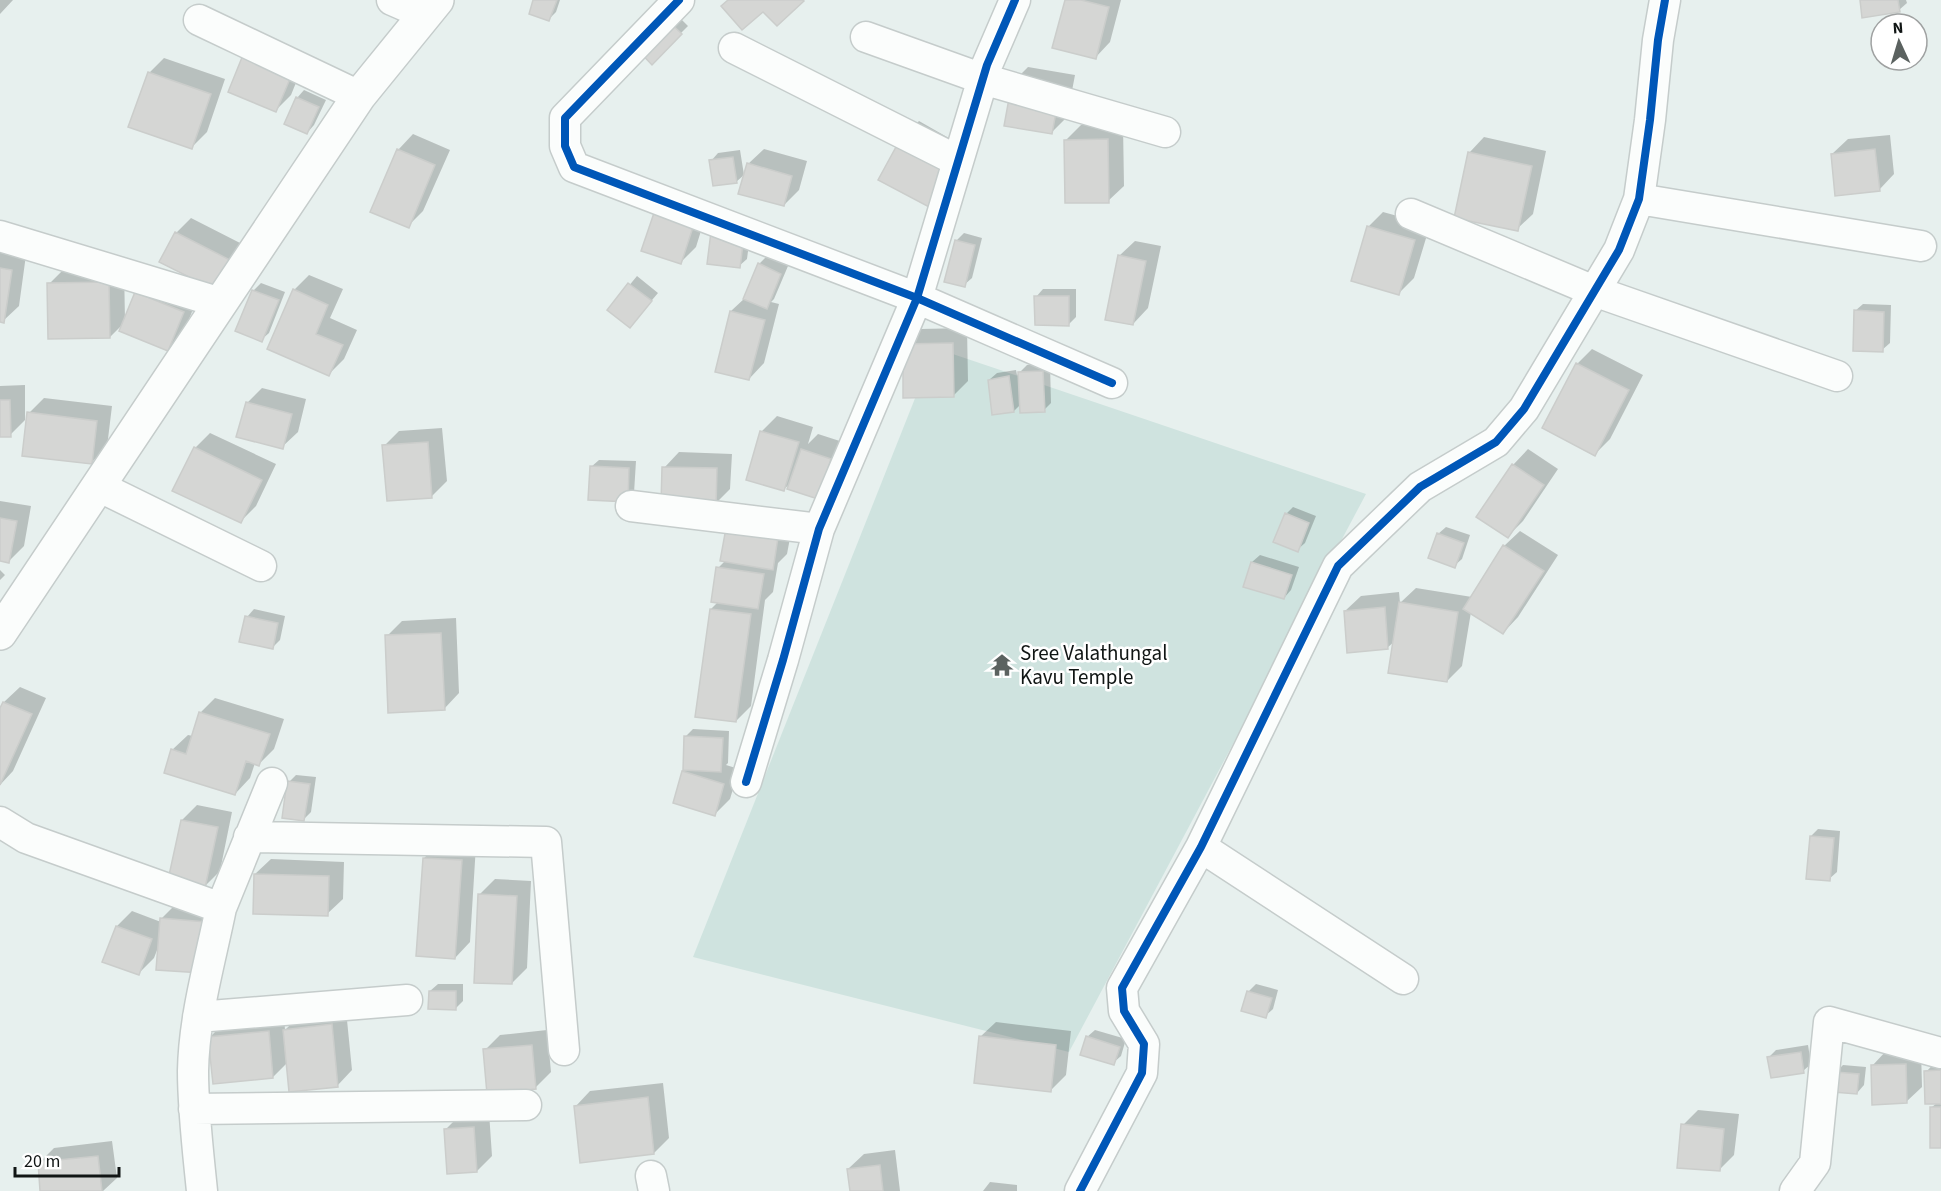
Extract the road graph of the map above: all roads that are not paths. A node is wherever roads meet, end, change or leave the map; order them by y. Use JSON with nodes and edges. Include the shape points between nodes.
{"nodes":[{"id":1,"x":392,"y":0,"type":"edge"},
{"id":2,"x":679,"y":0,"type":"edge"},
{"id":3,"x":1015,"y":0,"type":"edge"},
{"id":4,"x":1665,"y":0,"type":"edge"},
{"id":5,"x":431,"y":7,"type":"edge"},
{"id":6,"x":199,"y":20,"type":"dead end"},
{"id":7,"x":866,"y":37,"type":"dead end"},
{"id":8,"x":734,"y":48,"type":"dead end"},
{"id":9,"x":982,"y":79,"type":"junction"},
{"id":10,"x":360,"y":96,"type":"junction"},
{"id":11,"x":1165,"y":132,"type":"dead end"},
{"id":12,"x":958,"y":160,"type":"junction"},
{"id":13,"x":1639,"y":199,"type":"junction"},
{"id":14,"x":1411,"y":214,"type":"dead end"},
{"id":15,"x":0,"y":236,"type":"edge"},
{"id":16,"x":1921,"y":246,"type":"dead end"},
{"id":17,"x":1594,"y":291,"type":"junction"},
{"id":18,"x":917,"y":298,"type":"junction"},
{"id":19,"x":221,"y":303,"type":"junction"},
{"id":20,"x":1837,"y":376,"type":"dead end"},
{"id":21,"x":1112,"y":383,"type":"dead end"},
{"id":22,"x":98,"y":486,"type":"junction"},
{"id":23,"x":631,"y":506,"type":"dead end"},
{"id":24,"x":819,"y":529,"type":"junction"},
{"id":25,"x":261,"y":566,"type":"dead end"},
{"id":26,"x":0,"y":633,"type":"edge"},
{"id":27,"x":746,"y":782,"type":"dead end"},
{"id":28,"x":272,"y":783,"type":"dead end"},
{"id":29,"x":0,"y":822,"type":"edge"},
{"id":30,"x":249,"y":837,"type":"junction"},
{"id":31,"x":1201,"y":847,"type":"junction"},
{"id":32,"x":221,"y":908,"type":"junction"},
{"id":33,"x":1403,"y":979,"type":"dead end"},
{"id":34,"x":407,"y":1000,"type":"dead end"},
{"id":35,"x":198,"y":1017,"type":"junction"},
{"id":36,"x":564,"y":1050,"type":"dead end"},
{"id":37,"x":1941,"y":1053,"type":"edge"},
{"id":38,"x":526,"y":1105,"type":"dead end"},
{"id":39,"x":194,"y":1109,"type":"junction"},
{"id":40,"x":202,"y":1191,"type":"edge"},
{"id":41,"x":1080,"y":1191,"type":"edge"},
{"id":42,"x":1796,"y":1191,"type":"edge"}],
"edges":[{"from":1,"to":5,"type":"street"},
{"from":2,"to":18,"type":"street","via":[[565,118],[565,146],[574,167]]},
{"from":3,"to":9,"type":"street"},
{"from":4,"to":13,"type":"street"},
{"from":5,"to":10,"type":"street"},
{"from":6,"to":10,"type":"street"},
{"from":7,"to":9,"type":"street"},
{"from":8,"to":12,"type":"street"},
{"from":9,"to":11,"type":"street"},
{"from":9,"to":12,"type":"street"},
{"from":10,"to":19,"type":"street"},
{"from":12,"to":18,"type":"street"},
{"from":13,"to":16,"type":"street"},
{"from":13,"to":17,"type":"street","via":[[1619,249]]},
{"from":14,"to":17,"type":"street"},
{"from":15,"to":19,"type":"street"},
{"from":17,"to":20,"type":"street"},
{"from":17,"to":31,"type":"street","via":[[1524,409],[1496,442],[1420,487],[1338,566]]},
{"from":18,"to":21,"type":"street"},
{"from":18,"to":24,"type":"street"},
{"from":19,"to":22,"type":"street"},
{"from":22,"to":25,"type":"street"},
{"from":22,"to":26,"type":"street"},
{"from":23,"to":24,"type":"street"},
{"from":24,"to":27,"type":"street"},
{"from":28,"to":30,"type":"street"},
{"from":29,"to":32,"type":"street","via":[[26,838]]},
{"from":30,"to":32,"type":"street"},
{"from":30,"to":36,"type":"street","via":[[546,842]]},
{"from":31,"to":33,"type":"street"},
{"from":31,"to":41,"type":"street","via":[[1122,988],[1124,1011],[1144,1044],[1142,1073]]},
{"from":32,"to":35,"type":"street"},
{"from":34,"to":35,"type":"street"},
{"from":35,"to":39,"type":"street"},
{"from":37,"to":42,"type":"street","via":[[1829,1022],[1815,1163]]},
{"from":38,"to":39,"type":"street"},
{"from":39,"to":40,"type":"street"}]}
